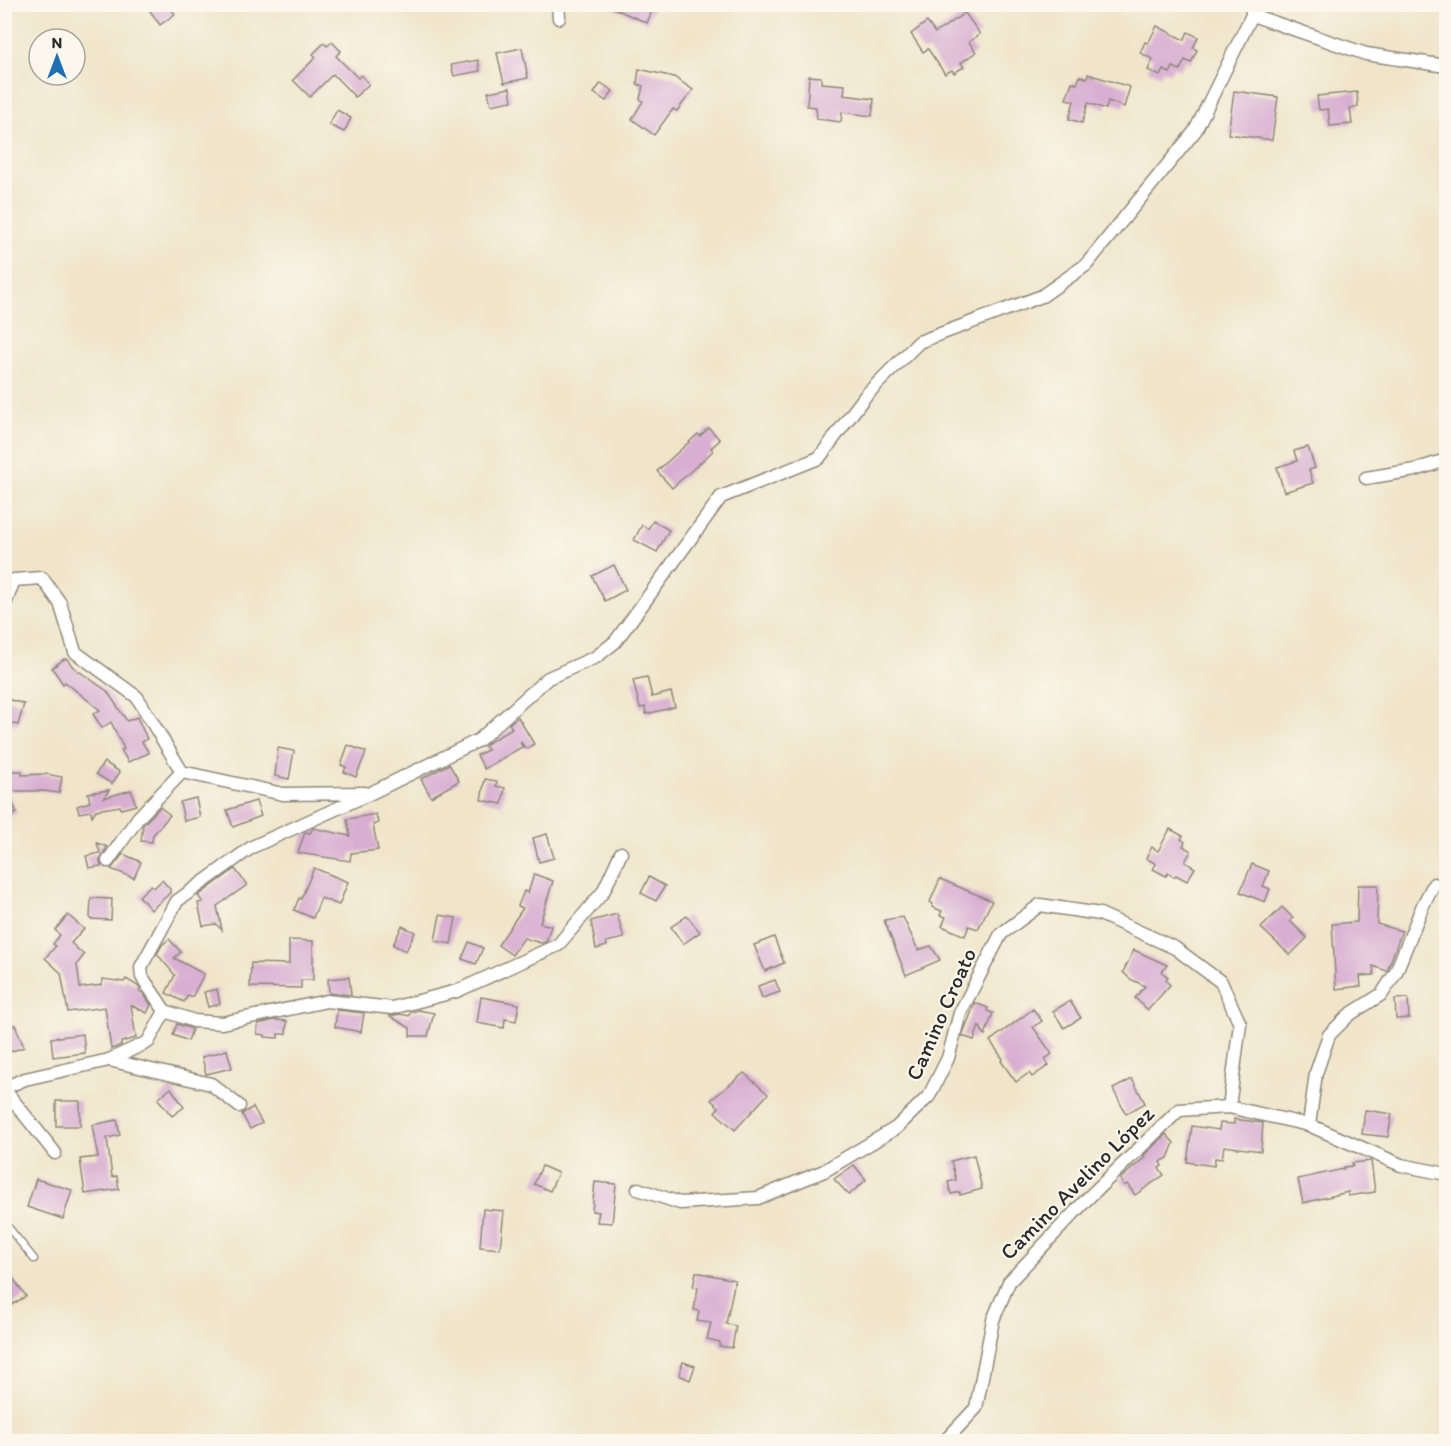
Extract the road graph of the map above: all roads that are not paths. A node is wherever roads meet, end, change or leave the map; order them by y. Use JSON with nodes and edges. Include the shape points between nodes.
{"nodes":[{"id":1,"x":558,"y":4,"type":"edge"},
{"id":2,"x":1252,"y":10,"type":"edge"},
{"id":3,"x":559,"y":18,"type":"dead end"},
{"id":4,"x":1446,"y":66,"type":"edge"},
{"id":5,"x":1446,"y":460,"type":"edge"},
{"id":6,"x":1366,"y":478,"type":"dead end"},
{"id":7,"x":4,"y":607,"type":"edge"},
{"id":8,"x":182,"y":772,"type":"junction"},
{"id":9,"x":371,"y":793,"type":"junction"},
{"id":10,"x":621,"y":853,"type":"dead end"},
{"id":11,"x":108,"y":861,"type":"dead end"},
{"id":12,"x":1434,"y":884,"type":"dead end"},
{"id":13,"x":165,"y":1011,"type":"junction"},
{"id":14,"x":109,"y":1060,"type":"junction"},
{"id":15,"x":4,"y":1088,"type":"edge"},
{"id":16,"x":4,"y":1093,"type":"edge"},
{"id":17,"x":239,"y":1106,"type":"dead end"},
{"id":18,"x":1229,"y":1107,"type":"junction"},
{"id":19,"x":1309,"y":1125,"type":"junction"},
{"id":20,"x":55,"y":1154,"type":"dead end"},
{"id":21,"x":1446,"y":1174,"type":"edge"},
{"id":22,"x":638,"y":1189,"type":"dead end"},
{"id":23,"x":4,"y":1222,"type":"edge"},
{"id":24,"x":34,"y":1259,"type":"dead end"},
{"id":25,"x":944,"y":1442,"type":"edge"}],
"edges":[{"from":1,"to":3,"type":"street"},
{"from":2,"to":4,"type":"street","via":[[1366,54]]},
{"from":2,"to":9,"type":"street","via":[[1195,131],[1086,265],[1042,296],[919,342],[866,395],[819,458],[721,497],[615,642],[596,657],[548,678],[479,740]]},
{"from":5,"to":6,"type":"street"},
{"from":7,"to":8,"type":"street","via":[[14,580],[42,578],[60,603],[75,652],[137,698]]},
{"from":8,"to":9,"type":"street","via":[[283,794]]},
{"from":8,"to":11,"type":"street","via":[[138,818]]},
{"from":9,"to":13,"type":"street","via":[[252,847],[177,901],[141,967],[142,977]]},
{"from":10,"to":13,"type":"street","via":[[603,892],[558,945],[457,991],[392,1008],[327,1001],[222,1023],[194,1021]]},
{"from":12,"to":19,"type":"street","via":[[1396,972],[1382,994],[1349,1015],[1329,1035],[1316,1073]]},
{"from":13,"to":14,"type":"street","via":[[148,1042]]},
{"from":14,"to":15,"type":"street","via":[[26,1079]]},
{"from":14,"to":17,"type":"street","via":[[211,1084]]},
{"from":16,"to":20,"type":"street"},
{"from":18,"to":19,"type":"street","name":"Camino Avelino López"},
{"from":18,"to":22,"type":"street","name":"Camino Croato","via":[[1240,1024],[1221,982],[1175,948],[1100,914],[1040,905],[1000,934],[960,1013],[948,1058],[929,1096],[896,1128],[824,1171],[758,1198],[680,1203]]},
{"from":18,"to":25,"type":"street","name":"Camino Avelino López","via":[[1179,1110],[1009,1282],[993,1320],[976,1408]]},
{"from":19,"to":21,"type":"street","name":"Camino Avelino López","via":[[1401,1165]]},
{"from":23,"to":24,"type":"lane"}]}
